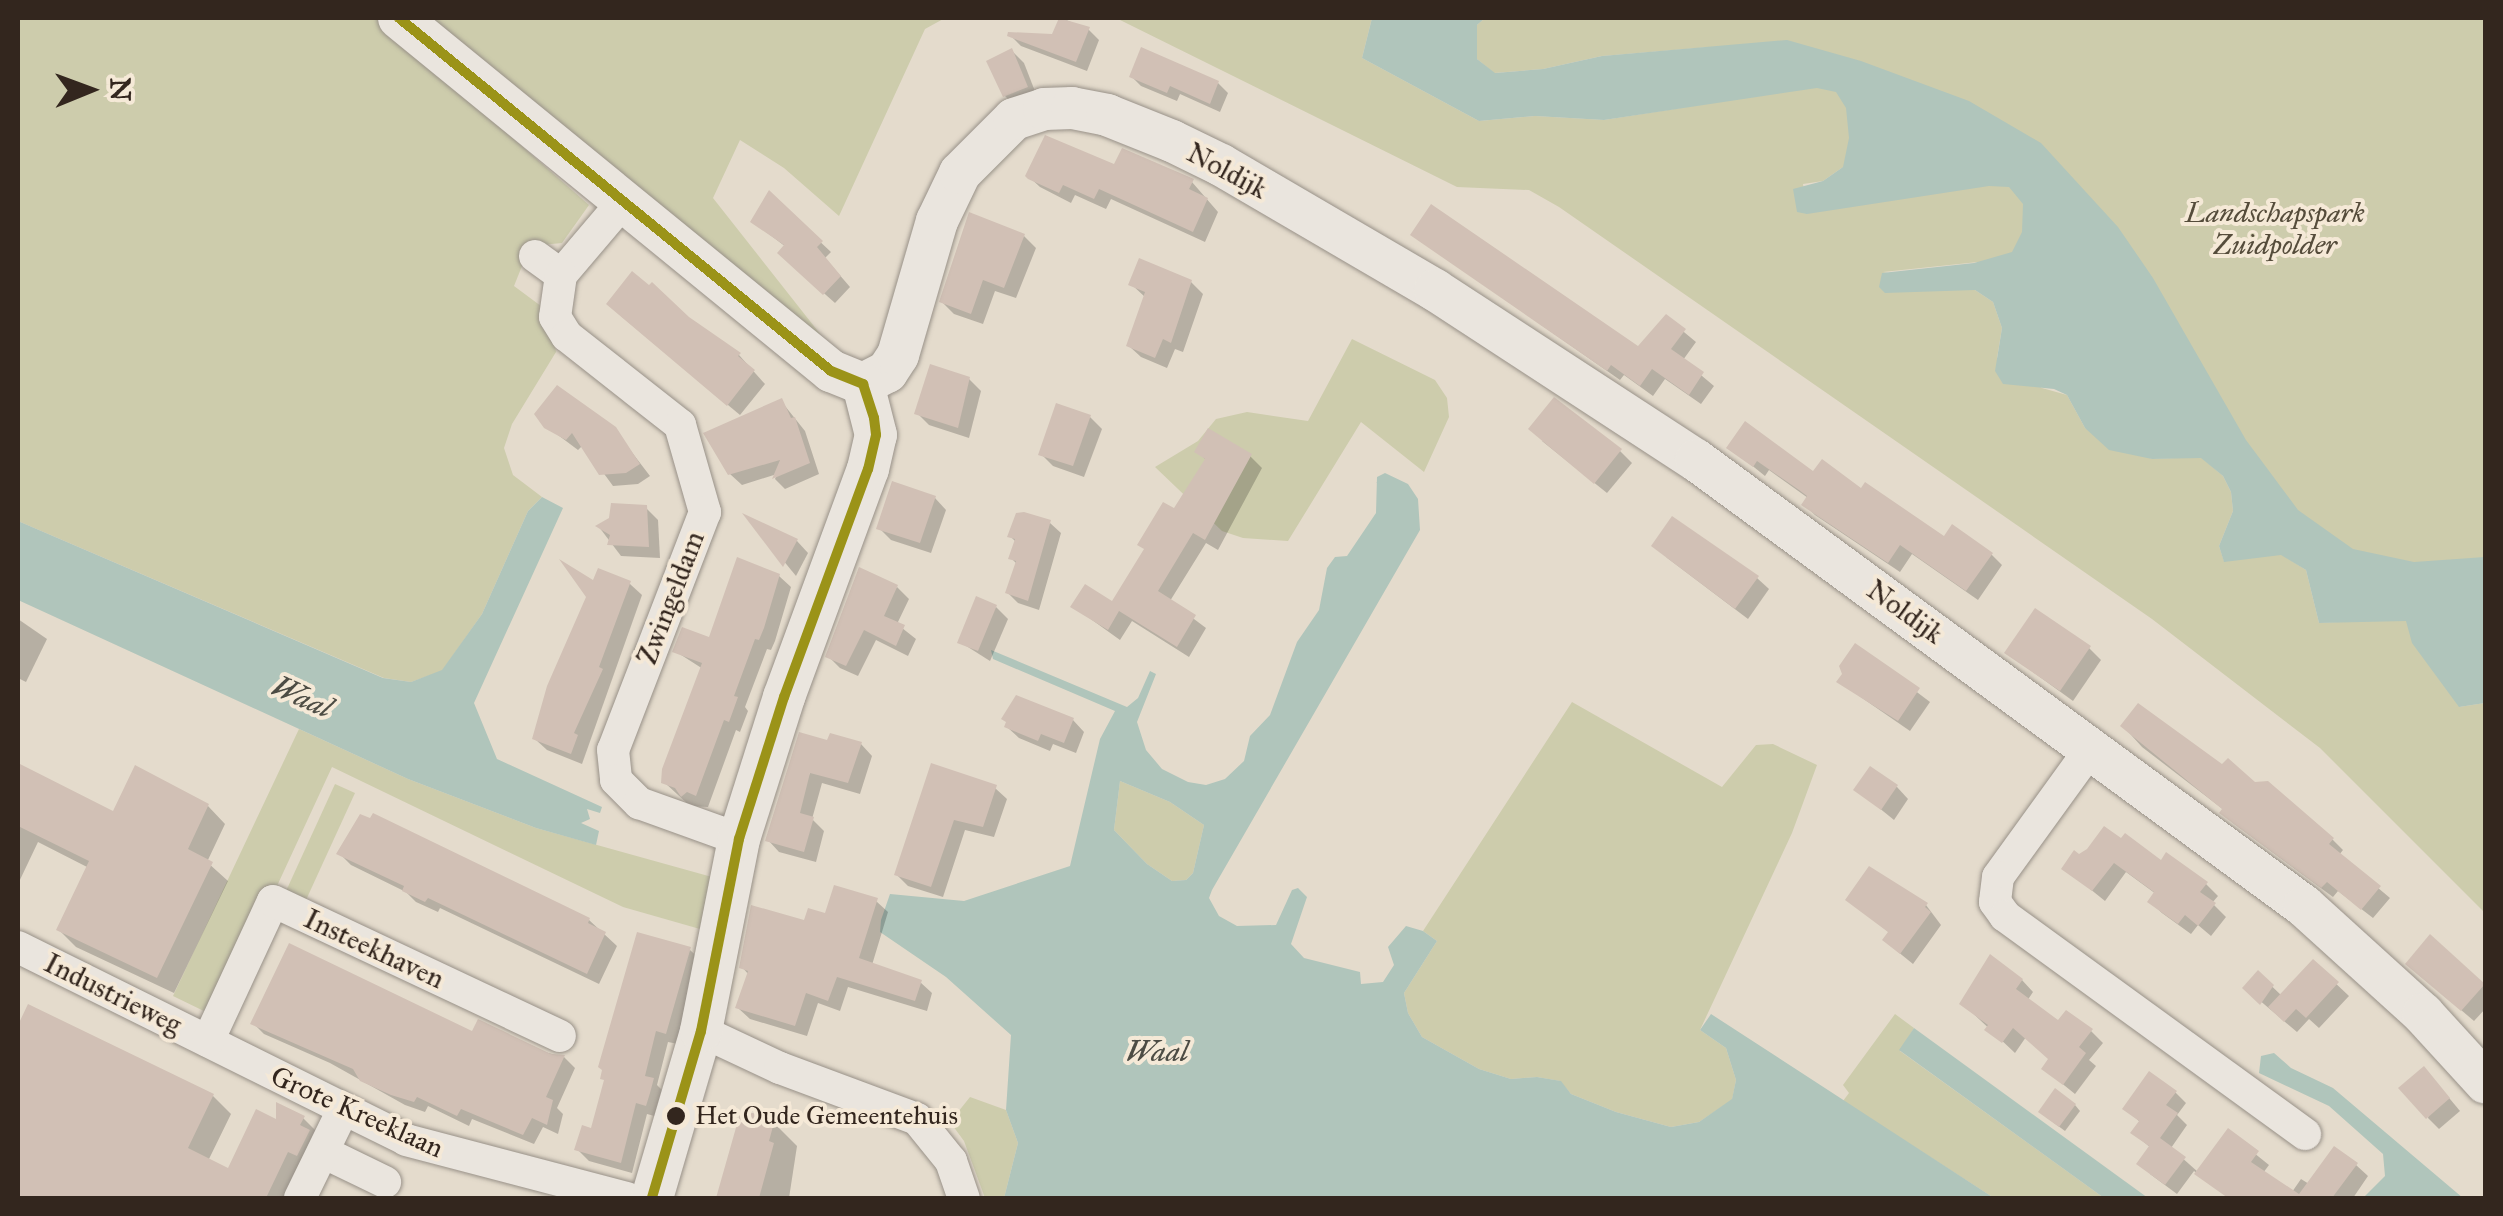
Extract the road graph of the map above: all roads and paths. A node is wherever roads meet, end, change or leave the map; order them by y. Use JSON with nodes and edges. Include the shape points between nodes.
{"nodes":[{"id":1,"x":400,"y":18,"type":"edge"},
{"id":2,"x":624,"y":202,"type":"junction"},
{"id":3,"x":863,"y":384,"type":"junction"},
{"id":4,"x":2092,"y":747,"type":"junction"},
{"id":5,"x":736,"y":857,"type":"junction"},
{"id":6,"x":18,"y":947,"type":"edge"},
{"id":7,"x":701,"y":1032,"type":"junction"},
{"id":8,"x":560,"y":1036,"type":"dead end"},
{"id":9,"x":208,"y":1041,"type":"junction"},
{"id":10,"x":2486,"y":1083,"type":"edge"},
{"id":11,"x":343,"y":1110,"type":"junction"},
{"id":12,"x":2305,"y":1134,"type":"dead end"},
{"id":13,"x":406,"y":1140,"type":"junction"},
{"id":14,"x":323,"y":1152,"type":"junction"},
{"id":15,"x":381,"y":1190,"type":"edge"},
{"id":16,"x":300,"y":1198,"type":"edge"},
{"id":17,"x":627,"y":1198,"type":"edge"},
{"id":18,"x":652,"y":1198,"type":"edge"},
{"id":19,"x":964,"y":1198,"type":"edge"}],
"edges":[{"from":1,"to":2,"type":"street"},
{"from":2,"to":3,"type":"street","via":[[830,371]]},
{"from":2,"to":5,"type":"street","name":"Zwingeldam","via":[[548,266],[555,317],[568,336],[680,425],[705,512],[613,750],[616,780],[639,803]]},
{"from":3,"to":4,"type":"street","name":"Noldijk","via":[[887,372],[898,355],[937,221],[960,173],[986,144],[1014,119],[1044,109],[1107,115],[1230,170],[1557,366]]},
{"from":3,"to":5,"type":"street","via":[[876,436],[868,470],[784,697]]},
{"from":4,"to":10,"type":"street","name":"Noldijk","via":[[2319,918]]},
{"from":4,"to":12,"type":"street","via":[[1998,877],[1995,902],[2005,916]]},
{"from":5,"to":7,"type":"street"},
{"from":6,"to":9,"type":"street","name":"Industrieweg"},
{"from":7,"to":18,"type":"street"},
{"from":7,"to":19,"type":"street","via":[[917,1119],[951,1161]]},
{"from":8,"to":9,"type":"street","name":"Insteekhaven","via":[[273,901]]},
{"from":9,"to":11,"type":"street","name":"Grote Kreeklaan"},
{"from":11,"to":13,"type":"street","name":"Grote Kreeklaan"},
{"from":11,"to":14,"type":"street"},
{"from":13,"to":15,"type":"street"},
{"from":13,"to":17,"type":"street","name":"Grote Kreeklaan"},
{"from":14,"to":15,"type":"street"},
{"from":14,"to":16,"type":"street"}]}
